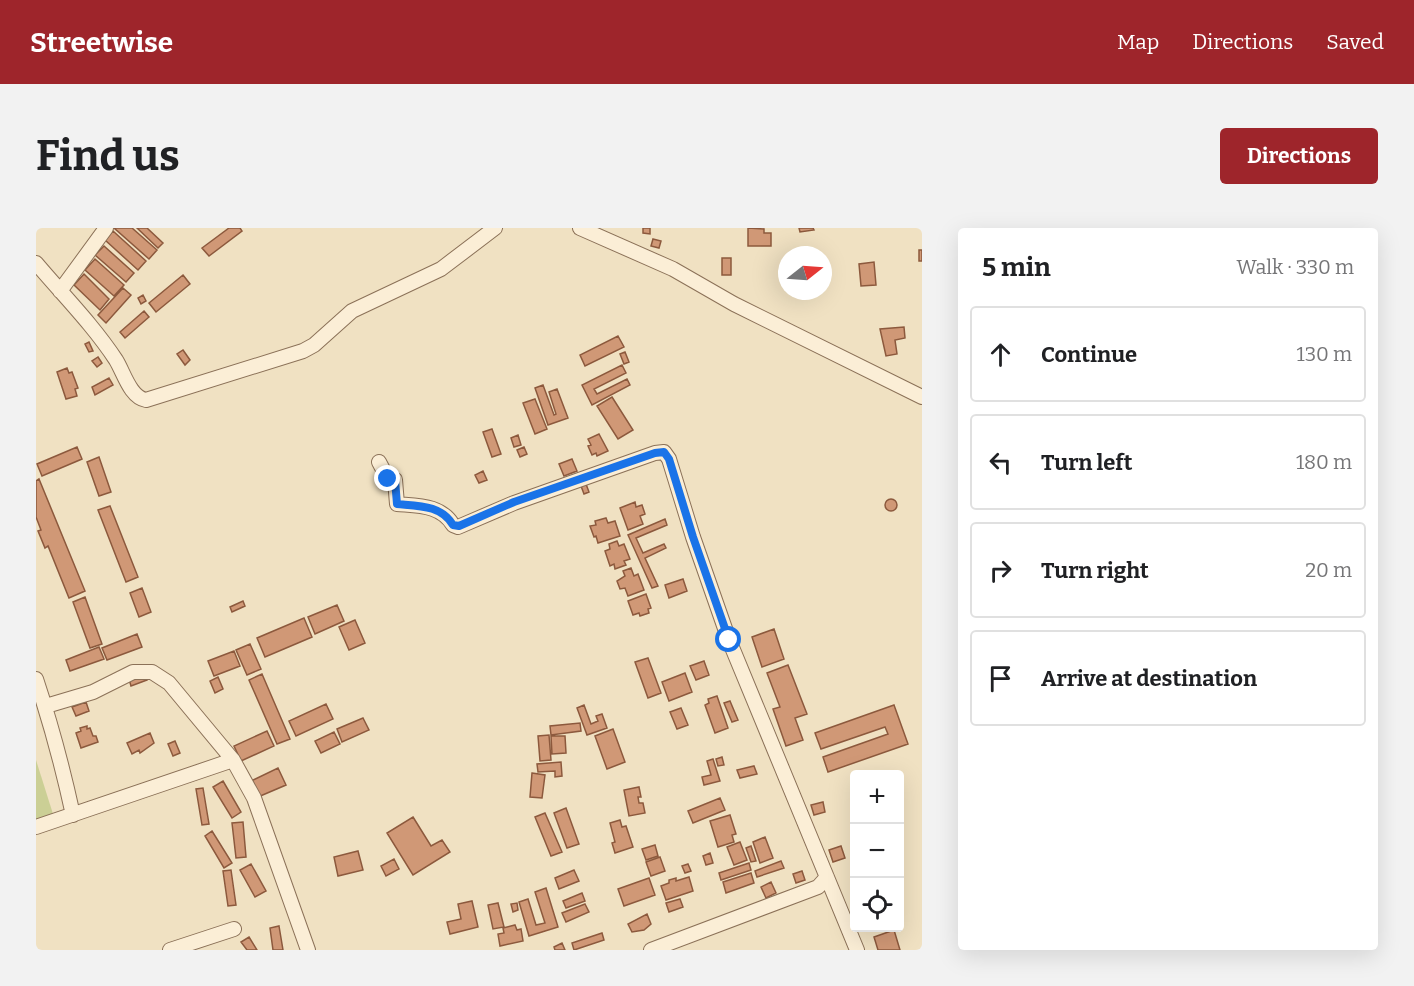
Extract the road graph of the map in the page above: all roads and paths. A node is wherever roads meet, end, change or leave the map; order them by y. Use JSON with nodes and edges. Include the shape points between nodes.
{"nodes":[{"id":1,"x":106,"y":228,"type":"edge"},
{"id":2,"x":495,"y":228,"type":"edge"},
{"id":3,"x":580,"y":228,"type":"edge"},
{"id":4,"x":36,"y":263,"type":"edge"},
{"id":5,"x":60,"y":291,"type":"junction"},
{"id":6,"x":922,"y":397,"type":"edge"},
{"id":7,"x":379,"y":462,"type":"dead end"},
{"id":8,"x":36,"y":680,"type":"edge"},
{"id":9,"x":46,"y":706,"type":"junction"},
{"id":10,"x":233,"y":760,"type":"junction"},
{"id":11,"x":73,"y":815,"type":"junction"},
{"id":12,"x":36,"y":827,"type":"edge"},
{"id":13,"x":827,"y":877,"type":"junction"},
{"id":14,"x":234,"y":929,"type":"dead end"},
{"id":15,"x":170,"y":950,"type":"edge"},
{"id":16,"x":308,"y":950,"type":"edge"},
{"id":17,"x":651,"y":950,"type":"edge"},
{"id":18,"x":857,"y":950,"type":"edge"}],
"edges":[{"from":1,"to":5,"type":"street"},
{"from":2,"to":5,"type":"street","via":[[441,269],[352,311],[303,351],[146,400],[133,393],[111,352]]},
{"from":3,"to":6,"type":"street","via":[[673,269],[734,304]]},
{"from":4,"to":5,"type":"street"},
{"from":7,"to":13,"type":"street","via":[[388,479],[395,480],[397,504],[430,507],[459,526],[514,502],[664,452],[729,640]]},
{"from":8,"to":9,"type":"street"},
{"from":9,"to":10,"type":"street","via":[[93,692],[133,672],[152,672],[170,683]]},
{"from":9,"to":11,"type":"street"},
{"from":10,"to":11,"type":"street"},
{"from":10,"to":16,"type":"street","via":[[254,798]]},
{"from":11,"to":12,"type":"street"},
{"from":13,"to":17,"type":"street","via":[[818,887]]},
{"from":13,"to":18,"type":"street"},
{"from":14,"to":15,"type":"street"}]}
